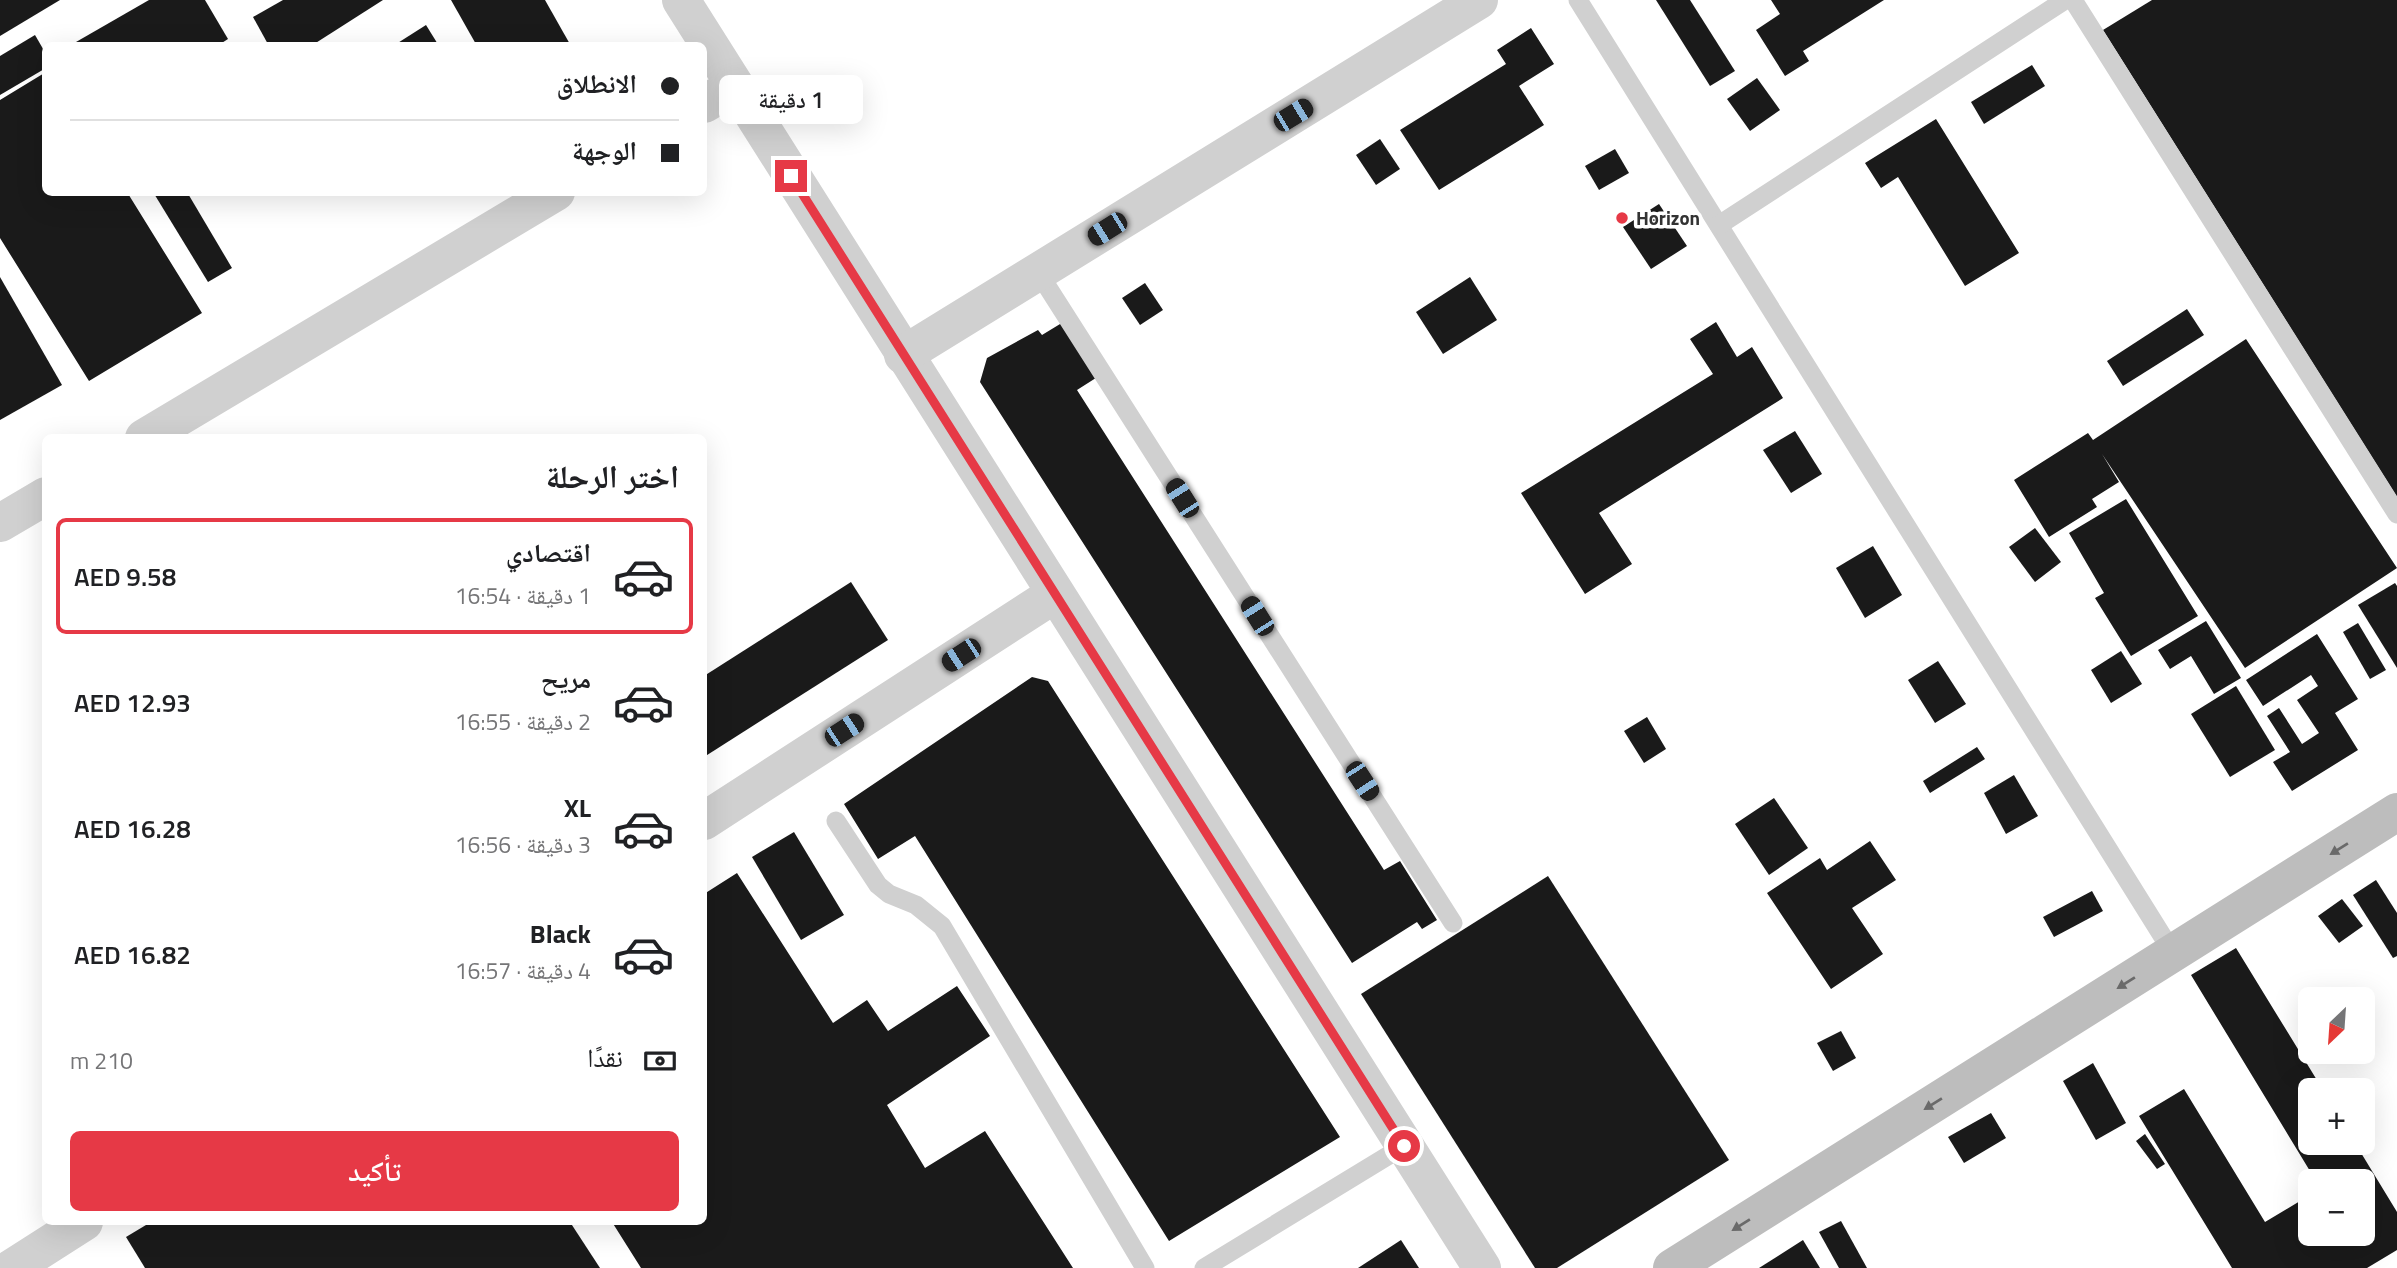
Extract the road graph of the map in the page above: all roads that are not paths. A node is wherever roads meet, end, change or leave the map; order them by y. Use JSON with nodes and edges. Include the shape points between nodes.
{"nodes":[{"id":1,"x":681,"y":0,"type":"edge"},
{"id":2,"x":1479,"y":0,"type":"edge"},
{"id":3,"x":1578,"y":0,"type":"edge"},
{"id":4,"x":2065,"y":0,"type":"edge"},
{"id":5,"x":2073,"y":0,"type":"edge"},
{"id":6,"x":698,"y":42,"type":"edge"},
{"id":7,"x":707,"y":65,"type":"edge"},
{"id":8,"x":719,"y":95,"type":"edge"},
{"id":9,"x":548,"y":196,"type":"edge"},
{"id":10,"x":1719,"y":225,"type":"junction"},
{"id":11,"x":1038,"y":272,"type":"junction"},
{"id":12,"x":903,"y":355,"type":"junction"},
{"id":13,"x":151,"y":434,"type":"edge"},
{"id":14,"x":42,"y":498,"type":"edge"},
{"id":15,"x":2397,"y":514,"type":"edge"},
{"id":16,"x":0,"y":523,"type":"edge"},
{"id":17,"x":1055,"y":594,"type":"junction"},
{"id":18,"x":2397,"y":812,"type":"edge"},
{"id":19,"x":707,"y":819,"type":"edge"},
{"id":20,"x":836,"y":821,"type":"dead end"},
{"id":21,"x":1452,"y":923,"type":"dead end"},
{"id":22,"x":2173,"y":953,"type":"junction"},
{"id":23,"x":1404,"y":1146,"type":"junction"},
{"id":24,"x":79,"y":1225,"type":"edge"},
{"id":25,"x":12,"y":1268,"type":"edge"},
{"id":26,"x":1145,"y":1268,"type":"edge"},
{"id":27,"x":1204,"y":1268,"type":"edge"},
{"id":28,"x":1482,"y":1268,"type":"edge"},
{"id":29,"x":1671,"y":1268,"type":"edge"}],
"edges":[{"from":1,"to":6,"type":"street"},
{"from":2,"to":11,"type":"street"},
{"from":3,"to":10,"type":"lane"},
{"from":4,"to":10,"type":"lane"},
{"from":5,"to":15,"type":"lane"},
{"from":7,"to":8,"type":"street"},
{"from":8,"to":12,"type":"street"},
{"from":9,"to":13,"type":"street"},
{"from":10,"to":22,"type":"lane"},
{"from":11,"to":12,"type":"street"},
{"from":11,"to":21,"type":"lane"},
{"from":12,"to":17,"type":"street"},
{"from":14,"to":16,"type":"street"},
{"from":17,"to":19,"type":"street"},
{"from":17,"to":23,"type":"street"},
{"from":18,"to":22,"type":"main road","one_way":true},
{"from":20,"to":26,"type":"lane","via":[[878,885],[916,905],[942,926]]},
{"from":22,"to":29,"type":"main road","one_way":true},
{"from":23,"to":27,"type":"lane"},
{"from":23,"to":28,"type":"street"},
{"from":24,"to":25,"type":"street"}]}
